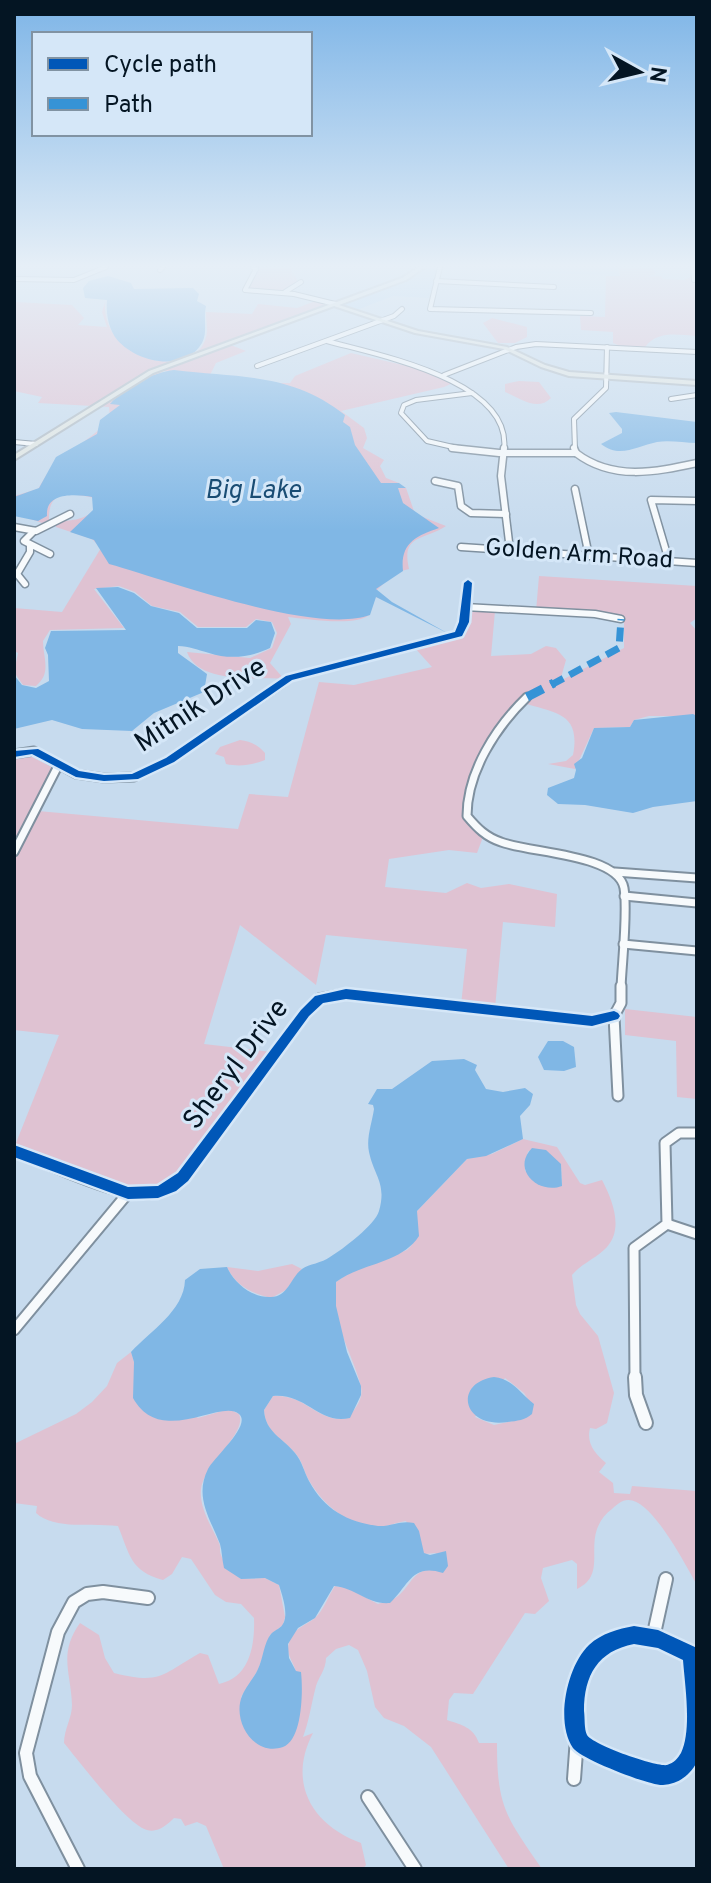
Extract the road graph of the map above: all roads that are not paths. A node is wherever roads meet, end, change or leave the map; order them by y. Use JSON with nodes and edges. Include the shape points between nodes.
{"nodes":[{"id":1,"x":197,"y":355,"type":"edge"},
{"id":2,"x":288,"y":355,"type":"edge"},
{"id":3,"x":375,"y":355,"type":"edge"},
{"id":4,"x":496,"y":355,"type":"edge"},
{"id":5,"x":523,"y":355,"type":"edge"},
{"id":6,"x":607,"y":355,"type":"edge"},
{"id":7,"x":257,"y":366,"type":"dead end"},
{"id":8,"x":444,"y":375,"type":"junction"},
{"id":9,"x":607,"y":378,"type":"junction"},
{"id":10,"x":694,"y":382,"type":"edge"},
{"id":11,"x":472,"y":393,"type":"junction"},
{"id":12,"x":697,"y":395,"type":"edge"},
{"id":13,"x":671,"y":399,"type":"dead end"},
{"id":14,"x":14,"y":442,"type":"edge"},
{"id":15,"x":36,"y":444,"type":"junction"},
{"id":16,"x":504,"y":451,"type":"junction"},
{"id":17,"x":576,"y":453,"type":"junction"},
{"id":18,"x":14,"y":458,"type":"edge"},
{"id":19,"x":697,"y":463,"type":"edge"},
{"id":20,"x":435,"y":481,"type":"dead end"},
{"id":21,"x":575,"y":489,"type":"dead end"},
{"id":22,"x":697,"y":501,"type":"edge"},
{"id":23,"x":70,"y":514,"type":"dead end"},
{"id":24,"x":506,"y":514,"type":"junction"},
{"id":25,"x":14,"y":527,"type":"edge"},
{"id":26,"x":34,"y":531,"type":"junction"},
{"id":27,"x":30,"y":546,"type":"junction"},
{"id":28,"x":461,"y":547,"type":"dead end"},
{"id":29,"x":510,"y":550,"type":"junction"},
{"id":30,"x":50,"y":554,"type":"dead end"},
{"id":31,"x":589,"y":556,"type":"junction"},
{"id":32,"x":669,"y":561,"type":"junction"},
{"id":33,"x":697,"y":563,"type":"edge"},
{"id":34,"x":468,"y":583,"type":"dead end"},
{"id":35,"x":25,"y":584,"type":"dead end"},
{"id":36,"x":465,"y":607,"type":"junction"},
{"id":37,"x":621,"y":619,"type":"dead end"},
{"id":38,"x":527,"y":697,"type":"dead end"},
{"id":39,"x":14,"y":754,"type":"edge"},
{"id":40,"x":58,"y":766,"type":"junction"},
{"id":41,"x":14,"y":852,"type":"edge"},
{"id":42,"x":615,"y":872,"type":"junction"},
{"id":43,"x":697,"y":878,"type":"edge"},
{"id":44,"x":624,"y":896,"type":"junction"},
{"id":45,"x":697,"y":903,"type":"edge"},
{"id":46,"x":623,"y":944,"type":"junction"},
{"id":47,"x":697,"y":951,"type":"edge"},
{"id":48,"x":614,"y":1016,"type":"junction"},
{"id":49,"x":618,"y":1096,"type":"dead end"},
{"id":50,"x":697,"y":1133,"type":"edge"},
{"id":51,"x":14,"y":1151,"type":"edge"},
{"id":52,"x":128,"y":1193,"type":"junction"},
{"id":53,"x":667,"y":1224,"type":"junction"},
{"id":54,"x":697,"y":1234,"type":"edge"},
{"id":55,"x":14,"y":1330,"type":"edge"},
{"id":56,"x":646,"y":1423,"type":"dead end"},
{"id":57,"x":666,"y":1579,"type":"dead end"},
{"id":58,"x":148,"y":1598,"type":"dead end"},
{"id":59,"x":653,"y":1638,"type":"junction"},
{"id":60,"x":694,"y":1656,"type":"edge"},
{"id":61,"x":577,"y":1737,"type":"junction"},
{"id":62,"x":574,"y":1779,"type":"dead end"},
{"id":63,"x":368,"y":1797,"type":"dead end"},
{"id":64,"x":78,"y":1869,"type":"edge"},
{"id":65,"x":415,"y":1869,"type":"edge"}],
"edges":[{"from":1,"to":15,"type":"main road","via":[[151,372]]},
{"from":2,"to":7,"type":"street"},
{"from":3,"to":8,"type":"street"},
{"from":4,"to":8,"type":"street"},
{"from":5,"to":9,"type":"main road","via":[[551,369]]},
{"from":6,"to":9,"type":"street"},
{"from":8,"to":11,"type":"street"},
{"from":9,"to":10,"type":"main road"},
{"from":9,"to":17,"type":"street","via":[[604,392],[574,419]]},
{"from":10,"to":12,"type":"street"},
{"from":11,"to":16,"type":"street","via":[[505,429]]},
{"from":11,"to":16,"type":"street","via":[[416,400],[401,410],[420,435],[435,444]]},
{"from":12,"to":13,"type":"street"},
{"from":14,"to":15,"type":"street"},
{"from":15,"to":18,"type":"main road"},
{"from":16,"to":17,"type":"street"},
{"from":16,"to":24,"type":"street"},
{"from":17,"to":19,"type":"street","via":[[596,465],[632,473]]},
{"from":20,"to":24,"type":"street","via":[[458,486],[467,512]]},
{"from":21,"to":31,"type":"street"},
{"from":22,"to":32,"type":"street","via":[[651,500]]},
{"from":23,"to":26,"type":"street"},
{"from":24,"to":29,"type":"street"},
{"from":25,"to":26,"type":"street"},
{"from":26,"to":27,"type":"street","via":[[23,540]]},
{"from":27,"to":30,"type":"street"},
{"from":27,"to":35,"type":"street","via":[[17,574]]},
{"from":28,"to":29,"type":"street","name":"Golden Arm Road"},
{"from":29,"to":31,"type":"street","name":"Golden Arm Road"},
{"from":31,"to":32,"type":"street","name":"Golden Arm Road"},
{"from":32,"to":33,"type":"street","name":"Golden Arm Road"},
{"from":34,"to":36,"type":"street","name":"Mitnik Drive"},
{"from":36,"to":37,"type":"street"},
{"from":36,"to":40,"type":"street","name":"Mitnik Drive","via":[[459,634],[289,678],[144,773],[104,778]]},
{"from":38,"to":42,"type":"street","via":[[508,714],[466,794],[467,816],[484,835],[504,844]]},
{"from":39,"to":40,"type":"street","name":"Mitnik Drive","via":[[34,751]]},
{"from":40,"to":41,"type":"street"},
{"from":42,"to":43,"type":"street"},
{"from":42,"to":44,"type":"street"},
{"from":44,"to":45,"type":"street"},
{"from":44,"to":46,"type":"street"},
{"from":46,"to":47,"type":"street"},
{"from":46,"to":48,"type":"street","via":[[621,1003]]},
{"from":48,"to":49,"type":"street"},
{"from":48,"to":52,"type":"street","name":"Sheryl Drive","via":[[592,1021],[325,996],[305,1013],[176,1184],[144,1195]]},
{"from":50,"to":53,"type":"street","via":[[677,1133],[665,1143]]},
{"from":51,"to":52,"type":"street","name":"Sheryl Drive"},
{"from":52,"to":55,"type":"street"},
{"from":53,"to":54,"type":"street"},
{"from":53,"to":56,"type":"street","via":[[634,1248],[632,1263],[636,1395]]},
{"from":57,"to":59,"type":"street"},
{"from":58,"to":64,"type":"street","via":[[103,1592],[74,1602],[58,1632],[26,1753],[30,1776]]},
{"from":59,"to":60,"type":"street"},
{"from":59,"to":61,"type":"street","via":[[634,1635],[612,1641],[586,1659],[577,1679]]},
{"from":60,"to":61,"type":"street","via":[[695,1748],[678,1772],[654,1774],[586,1748]]},
{"from":61,"to":62,"type":"street"},
{"from":63,"to":65,"type":"street"}]}
